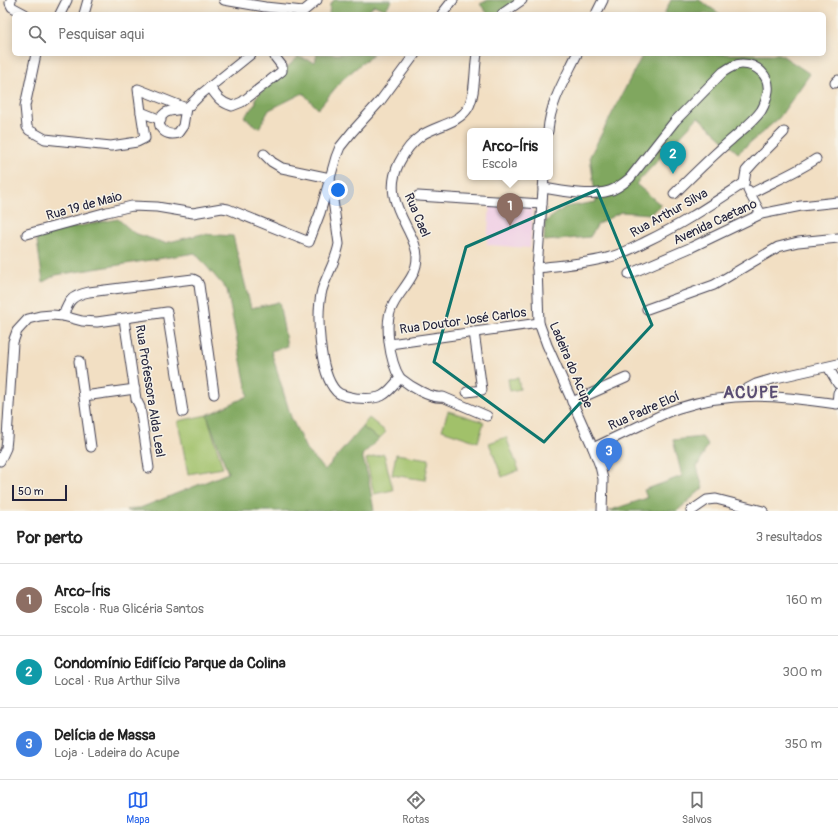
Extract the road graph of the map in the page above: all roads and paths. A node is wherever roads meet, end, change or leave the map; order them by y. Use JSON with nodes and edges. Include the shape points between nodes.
{"nodes":[{"id":1,"x":11,"y":0,"type":"edge"},
{"id":2,"x":67,"y":0,"type":"edge"},
{"id":3,"x":88,"y":0,"type":"edge"},
{"id":4,"x":224,"y":0,"type":"edge"},
{"id":5,"x":317,"y":0,"type":"edge"},
{"id":6,"x":453,"y":0,"type":"edge"},
{"id":7,"x":522,"y":0,"type":"edge"},
{"id":8,"x":603,"y":0,"type":"edge"},
{"id":9,"x":21,"y":12,"type":"edge"},
{"id":10,"x":61,"y":12,"type":"edge"},
{"id":11,"x":85,"y":12,"type":"edge"},
{"id":12,"x":301,"y":12,"type":"edge"},
{"id":13,"x":444,"y":12,"type":"edge"},
{"id":14,"x":505,"y":12,"type":"edge"},
{"id":15,"x":597,"y":12,"type":"edge"},
{"id":16,"x":36,"y":56,"type":"edge"},
{"id":17,"x":249,"y":56,"type":"edge"},
{"id":18,"x":414,"y":56,"type":"edge"},
{"id":19,"x":477,"y":56,"type":"edge"},
{"id":20,"x":576,"y":56,"type":"edge"},
{"id":21,"x":275,"y":57,"type":"dead end"},
{"id":22,"x":210,"y":87,"type":"junction"},
{"id":23,"x":186,"y":108,"type":"junction"},
{"id":24,"x":141,"y":112,"type":"junction"},
{"id":25,"x":161,"y":120,"type":"junction"},
{"id":26,"x":548,"y":128,"type":"edge"},
{"id":27,"x":784,"y":132,"type":"dead end"},
{"id":28,"x":264,"y":154,"type":"dead end"},
{"id":29,"x":816,"y":158,"type":"dead end"},
{"id":30,"x":330,"y":178,"type":"junction"},
{"id":31,"x":544,"y":180,"type":"edge"},
{"id":32,"x":744,"y":183,"type":"junction"},
{"id":33,"x":543,"y":188,"type":"junction"},
{"id":34,"x":674,"y":194,"type":"dead end"},
{"id":35,"x":750,"y":194,"type":"junction"},
{"id":36,"x":418,"y":196,"type":"dead end"},
{"id":37,"x":838,"y":202,"type":"edge"},
{"id":38,"x":542,"y":204,"type":"junction"},
{"id":39,"x":761,"y":214,"type":"junction"},
{"id":40,"x":27,"y":234,"type":"dead end"},
{"id":41,"x":838,"y":238,"type":"edge"},
{"id":42,"x":537,"y":268,"type":"junction"},
{"id":43,"x":629,"y":274,"type":"dead end"},
{"id":44,"x":647,"y":309,"type":"dead end"},
{"id":45,"x":63,"y":316,"type":"junction"},
{"id":46,"x":124,"y":319,"type":"junction"},
{"id":47,"x":539,"y":323,"type":"junction"},
{"id":48,"x":474,"y":332,"type":"junction"},
{"id":49,"x":390,"y":344,"type":"junction"},
{"id":50,"x":79,"y":361,"type":"dead end"},
{"id":51,"x":838,"y":364,"type":"edge"},
{"id":52,"x":828,"y":367,"type":"junction"},
{"id":53,"x":400,"y":378,"type":"junction"},
{"id":54,"x":626,"y":378,"type":"dead end"},
{"id":55,"x":838,"y":384,"type":"edge"},
{"id":56,"x":135,"y":389,"type":"junction"},
{"id":57,"x":467,"y":392,"type":"dead end"},
{"id":58,"x":838,"y":393,"type":"edge"},
{"id":59,"x":214,"y":394,"type":"dead end"},
{"id":60,"x":84,"y":396,"type":"junction"},
{"id":61,"x":730,"y":396,"type":"junction"},
{"id":62,"x":572,"y":402,"type":"junction"},
{"id":63,"x":183,"y":412,"type":"dead end"},
{"id":64,"x":487,"y":416,"type":"dead end"},
{"id":65,"x":91,"y":447,"type":"dead end"},
{"id":66,"x":593,"y":448,"type":"junction"},
{"id":67,"x":0,"y":461,"type":"edge"},
{"id":68,"x":149,"y":468,"type":"dead end"},
{"id":69,"x":602,"y":511,"type":"edge"},
{"id":70,"x":691,"y":511,"type":"edge"},
{"id":71,"x":763,"y":511,"type":"edge"}],
"edges":[{"from":1,"to":9,"type":"street","via":[[12,7]]},
{"from":2,"to":10,"type":"street"},
{"from":3,"to":11,"type":"street"},
{"from":4,"to":12,"type":"street"},
{"from":5,"to":12,"type":"street"},
{"from":6,"to":13,"type":"street"},
{"from":7,"to":14,"type":"street"},
{"from":8,"to":15,"type":"street"},
{"from":16,"to":24,"type":"street","via":[[25,106],[27,127],[41,138],[111,146],[137,142],[144,138]]},
{"from":17,"to":22,"type":"street"},
{"from":18,"to":30,"type":"street","via":[[381,100],[340,147]]},
{"from":19,"to":49,"type":"street","name":"Rua Cael","via":[[471,100],[466,111],[455,120],[429,131],[415,141],[404,154],[396,170],[393,194],[414,241],[417,258],[410,280],[390,310]]},
{"from":20,"to":26,"type":"street","via":[[555,98]]},
{"from":21,"to":22,"type":"street","via":[[282,66],[282,71],[242,102],[232,106],[222,103]]},
{"from":22,"to":23,"type":"street"},
{"from":23,"to":24,"type":"street","via":[[138,89]]},
{"from":23,"to":25,"type":"street","via":[[168,112]]},
{"from":23,"to":25,"type":"street","via":[[183,126],[178,133],[171,135],[163,132]]},
{"from":24,"to":25,"type":"street"},
{"from":27,"to":32,"type":"street","via":[[746,171]]},
{"from":28,"to":30,"type":"street","via":[[282,168]]},
{"from":29,"to":35,"type":"street","via":[[794,173]]},
{"from":30,"to":40,"type":"street","name":"Rua 19 de Maio","via":[[308,242],[222,208],[198,213],[132,206]]},
{"from":30,"to":53,"type":"street","via":[[339,244],[321,295],[320,346],[328,374],[337,391],[356,398],[380,397]]},
{"from":31,"to":33,"type":"street","name":"Ladeira do Acupe"},
{"from":32,"to":35,"type":"street"},
{"from":32,"to":42,"type":"street","name":"Rua Arthur Silva","via":[[668,231],[628,250],[601,260]]},
{"from":33,"to":34,"type":"street","via":[[598,193],[621,186],[675,121],[723,72],[732,66],[742,64],[762,71],[767,79],[768,90],[761,111]]},
{"from":33,"to":38,"type":"street","name":"Ladeira do Acupe"},
{"from":35,"to":39,"type":"street"},
{"from":36,"to":38,"type":"street"},
{"from":37,"to":39,"type":"street","name":"Avenida Caetano"},
{"from":38,"to":42,"type":"street","name":"Ladeira do Acupe"},
{"from":39,"to":43,"type":"street","name":"Avenida Caetano"},
{"from":41,"to":44,"type":"street","via":[[778,247],[714,285]]},
{"from":42,"to":47,"type":"street","name":"Ladeira do Acupe"},
{"from":45,"to":46,"type":"street","name":"Rua Professora Alda Leal","via":[[89,322]]},
{"from":45,"to":59,"type":"street","via":[[68,302],[80,294],[193,279],[197,281]]},
{"from":45,"to":67,"type":"street","name":"Rua Professora Alda Leal","via":[[28,319],[14,336],[6,448]]},
{"from":46,"to":56,"type":"street","name":"Rua Professora Alda Leal"},
{"from":46,"to":63,"type":"street","name":"Rua Professora Alda Leal","via":[[167,312]]},
{"from":47,"to":48,"type":"street","name":"Rua Doutor José Carlos"},
{"from":47,"to":62,"type":"street","name":"Ladeira do Acupe"},
{"from":48,"to":49,"type":"street","name":"Rua Doutor José Carlos"},
{"from":48,"to":57,"type":"street","via":[[482,390]]},
{"from":49,"to":53,"type":"street","name":"Rua Cael","via":[[395,371]]},
{"from":50,"to":60,"type":"street"},
{"from":51,"to":52,"type":"street","name":"Rua Padre Eloí"},
{"from":52,"to":55,"type":"street"},
{"from":52,"to":61,"type":"street","name":"Rua Padre Eloí","via":[[756,384]]},
{"from":53,"to":64,"type":"street","via":[[437,398],[443,398]]},
{"from":54,"to":62,"type":"street"},
{"from":56,"to":60,"type":"street"},
{"from":56,"to":68,"type":"street","name":"Rua Professora Alda Leal"},
{"from":58,"to":61,"type":"street","name":"Rua Padre Eloí","via":[[837,404],[795,398]]},
{"from":60,"to":65,"type":"street"},
{"from":61,"to":66,"type":"street","name":"Rua Padre Eloí","via":[[666,412]]},
{"from":62,"to":66,"type":"street","name":"Ladeira do Acupe"},
{"from":66,"to":69,"type":"street","name":"Ladeira do Acupe","via":[[603,479]]},
{"from":70,"to":71,"type":"street","via":[[707,500],[716,499]]}]}
